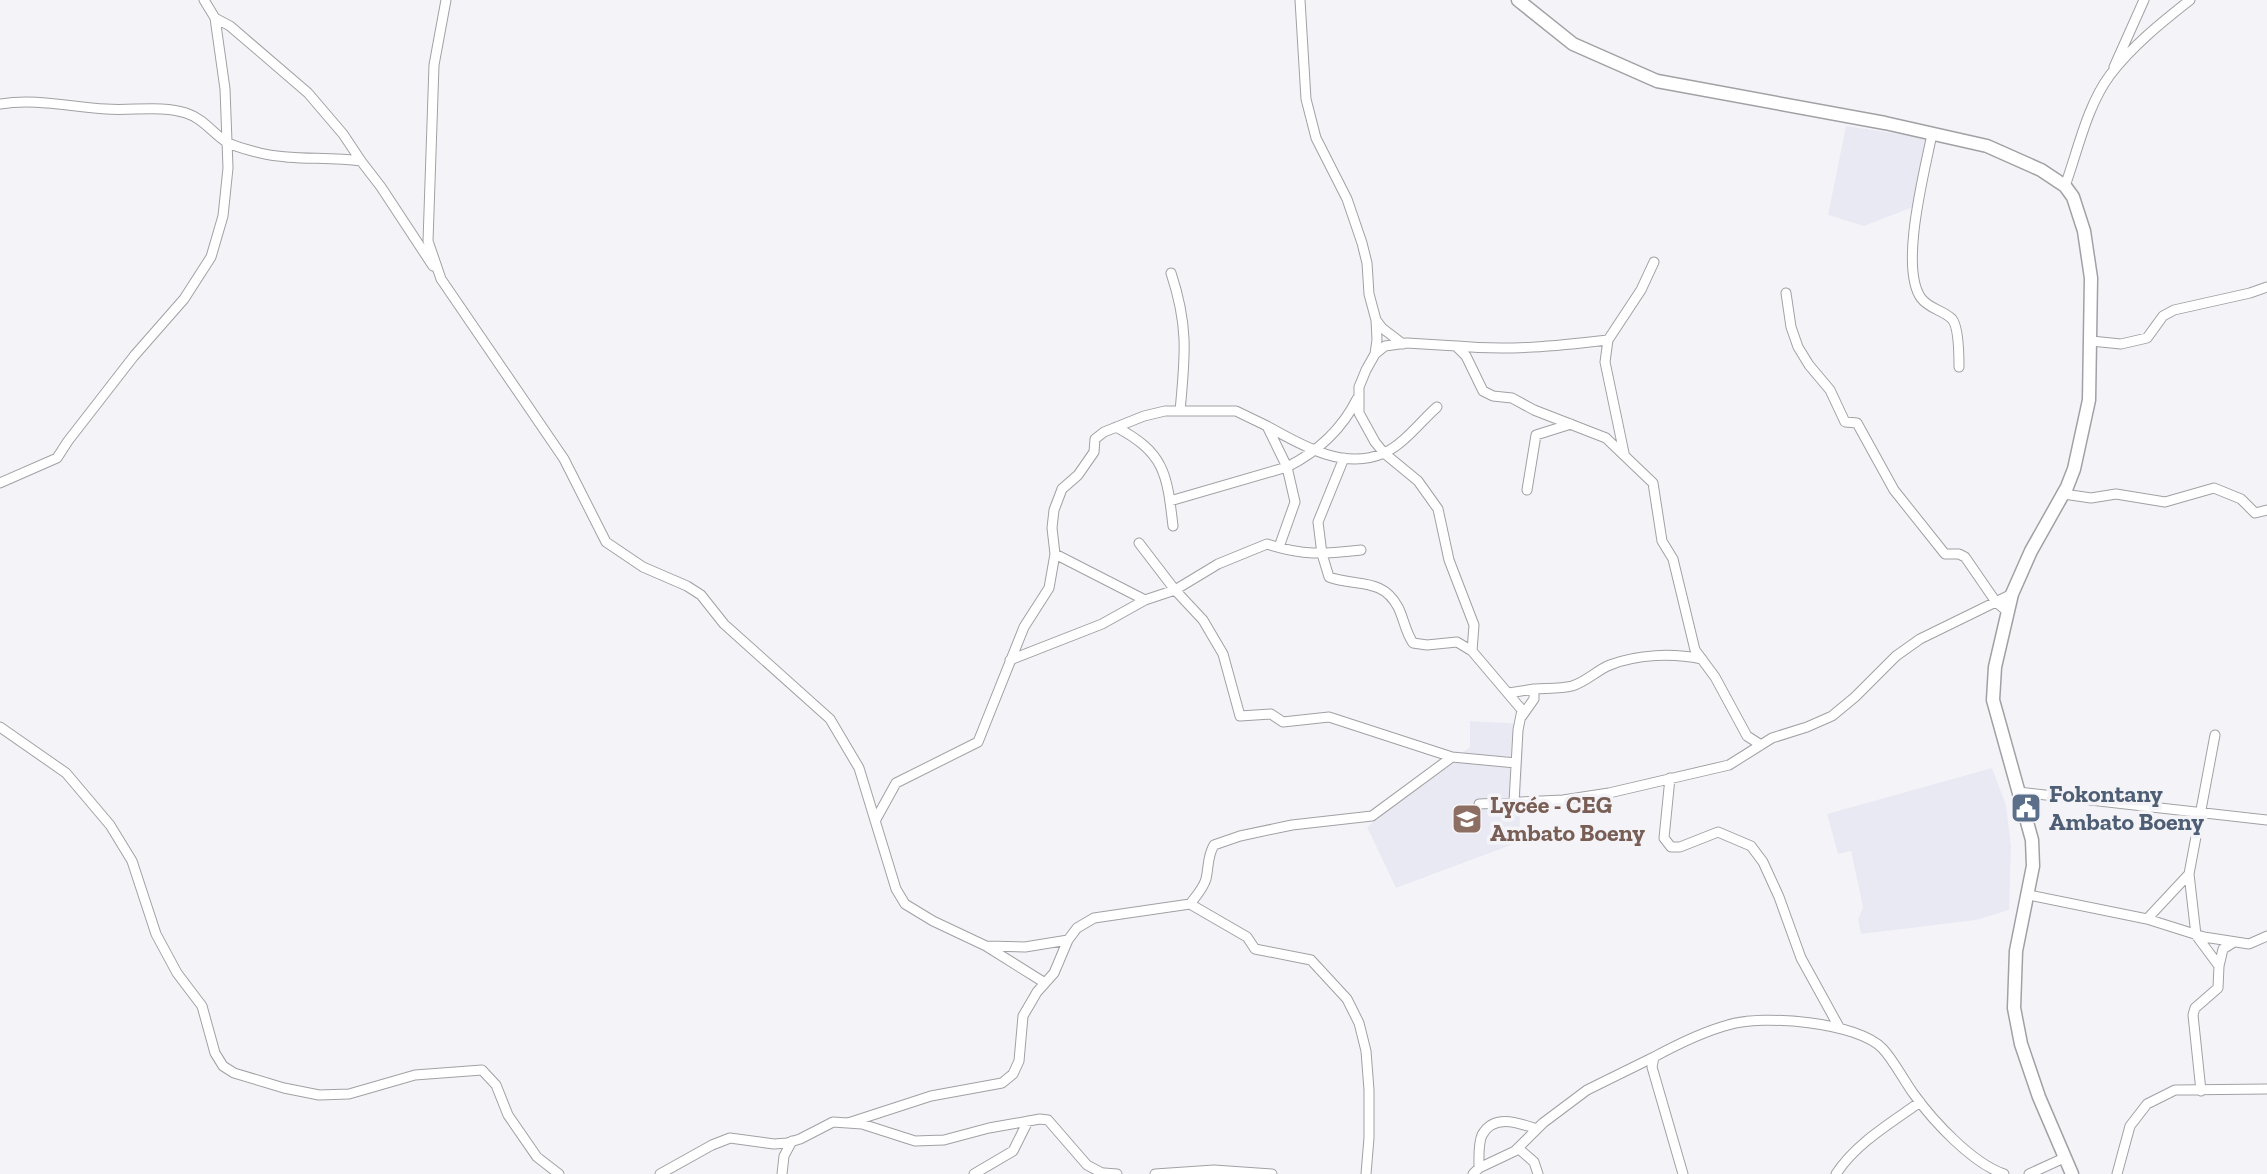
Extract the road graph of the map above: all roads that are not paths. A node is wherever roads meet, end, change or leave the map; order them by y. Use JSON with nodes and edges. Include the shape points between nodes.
{"nodes":[{"id":1,"x":204,"y":0,"type":"edge"},
{"id":2,"x":446,"y":0,"type":"edge"},
{"id":3,"x":1300,"y":0,"type":"edge"},
{"id":4,"x":1518,"y":0,"type":"edge"},
{"id":5,"x":2144,"y":0,"type":"edge"},
{"id":6,"x":2190,"y":0,"type":"edge"},
{"id":7,"x":215,"y":18,"type":"junction"},
{"id":8,"x":2110,"y":75,"type":"junction"},
{"id":9,"x":0,"y":104,"type":"edge"},
{"id":10,"x":1931,"y":134,"type":"junction"},
{"id":11,"x":227,"y":143,"type":"junction"},
{"id":12,"x":361,"y":160,"type":"junction"},
{"id":13,"x":2065,"y":186,"type":"junction"},
{"id":14,"x":1654,"y":262,"type":"dead end"},
{"id":15,"x":1171,"y":273,"type":"dead end"},
{"id":16,"x":441,"y":279,"type":"junction"},
{"id":17,"x":2267,"y":287,"type":"edge"},
{"id":18,"x":1786,"y":293,"type":"dead end"},
{"id":19,"x":1376,"y":320,"type":"junction"},
{"id":20,"x":1608,"y":340,"type":"junction"},
{"id":21,"x":2091,"y":341,"type":"junction"},
{"id":22,"x":1403,"y":344,"type":"junction"},
{"id":23,"x":1456,"y":346,"type":"junction"},
{"id":24,"x":1375,"y":354,"type":"junction"},
{"id":25,"x":1959,"y":367,"type":"dead end"},
{"id":26,"x":1359,"y":396,"type":"junction"},
{"id":27,"x":1437,"y":407,"type":"dead end"},
{"id":28,"x":1180,"y":411,"type":"junction"},
{"id":29,"x":1571,"y":424,"type":"junction"},
{"id":30,"x":1267,"y":426,"type":"junction"},
{"id":31,"x":1116,"y":427,"type":"junction"},
{"id":32,"x":1312,"y":451,"type":"junction"},
{"id":33,"x":1384,"y":453,"type":"junction"},
{"id":34,"x":1625,"y":455,"type":"junction"},
{"id":35,"x":1344,"y":458,"type":"junction"},
{"id":36,"x":1287,"y":467,"type":"junction"},
{"id":37,"x":0,"y":483,"type":"edge"},
{"id":38,"x":1527,"y":490,"type":"dead end"},
{"id":39,"x":2064,"y":494,"type":"junction"},
{"id":40,"x":1170,"y":501,"type":"junction"},
{"id":41,"x":2267,"y":510,"type":"edge"},
{"id":42,"x":1173,"y":526,"type":"dead end"},
{"id":43,"x":1139,"y":543,"type":"dead end"},
{"id":44,"x":1279,"y":547,"type":"junction"},
{"id":45,"x":1361,"y":550,"type":"dead end"},
{"id":46,"x":1055,"y":554,"type":"junction"},
{"id":47,"x":1322,"y":554,"type":"junction"},
{"id":48,"x":1175,"y":590,"type":"junction"},
{"id":49,"x":2012,"y":594,"type":"junction"},
{"id":50,"x":1145,"y":600,"type":"junction"},
{"id":51,"x":1996,"y":601,"type":"junction"},
{"id":52,"x":2008,"y":612,"type":"junction"},
{"id":53,"x":1472,"y":651,"type":"junction"},
{"id":54,"x":1702,"y":659,"type":"junction"},
{"id":55,"x":1010,"y":660,"type":"junction"},
{"id":56,"x":1534,"y":689,"type":"junction"},
{"id":57,"x":1509,"y":693,"type":"junction"},
{"id":58,"x":1522,"y":716,"type":"junction"},
{"id":59,"x":0,"y":727,"type":"edge"},
{"id":60,"x":2215,"y":735,"type":"dead end"},
{"id":61,"x":1761,"y":745,"type":"junction"},
{"id":62,"x":1452,"y":757,"type":"junction"},
{"id":63,"x":1516,"y":763,"type":"junction"},
{"id":64,"x":1670,"y":778,"type":"junction"},
{"id":65,"x":2019,"y":792,"type":"junction"},
{"id":66,"x":1514,"y":802,"type":"junction"},
{"id":67,"x":1479,"y":804,"type":"dead end"},
{"id":68,"x":2200,"y":812,"type":"junction"},
{"id":69,"x":2267,"y":820,"type":"edge"},
{"id":70,"x":875,"y":821,"type":"junction"},
{"id":71,"x":2189,"y":874,"type":"junction"},
{"id":72,"x":2029,"y":895,"type":"junction"},
{"id":73,"x":1190,"y":904,"type":"junction"},
{"id":74,"x":2147,"y":919,"type":"junction"},
{"id":75,"x":2196,"y":935,"type":"junction"},
{"id":76,"x":2267,"y":936,"type":"edge"},
{"id":77,"x":1068,"y":940,"type":"junction"},
{"id":78,"x":2234,"y":942,"type":"junction"},
{"id":79,"x":986,"y":946,"type":"junction"},
{"id":80,"x":2218,"y":966,"type":"junction"},
{"id":81,"x":1045,"y":983,"type":"junction"},
{"id":82,"x":1839,"y":1027,"type":"junction"},
{"id":83,"x":1654,"y":1057,"type":"junction"},
{"id":84,"x":2267,"y":1089,"type":"edge"},
{"id":85,"x":2201,"y":1091,"type":"junction"},
{"id":86,"x":1920,"y":1102,"type":"junction"},
{"id":87,"x":1028,"y":1121,"type":"junction"},
{"id":88,"x":848,"y":1123,"type":"junction"},
{"id":89,"x":1537,"y":1129,"type":"junction"},
{"id":90,"x":792,"y":1141,"type":"junction"},
{"id":91,"x":1518,"y":1148,"type":"junction"},
{"id":92,"x":2064,"y":1158,"type":"junction"},
{"id":93,"x":1476,"y":1171,"type":"edge"},
{"id":94,"x":2039,"y":1172,"type":"edge"},
{"id":95,"x":559,"y":1174,"type":"edge"},
{"id":96,"x":660,"y":1174,"type":"edge"},
{"id":97,"x":782,"y":1174,"type":"edge"},
{"id":98,"x":974,"y":1174,"type":"edge"},
{"id":99,"x":1104,"y":1174,"type":"edge"},
{"id":100,"x":1118,"y":1174,"type":"edge"},
{"id":101,"x":1155,"y":1174,"type":"edge"},
{"id":102,"x":1272,"y":1174,"type":"edge"},
{"id":103,"x":1366,"y":1174,"type":"edge"},
{"id":104,"x":1538,"y":1174,"type":"edge"},
{"id":105,"x":1683,"y":1174,"type":"edge"},
{"id":106,"x":1836,"y":1174,"type":"edge"},
{"id":107,"x":2004,"y":1174,"type":"edge"},
{"id":108,"x":2029,"y":1174,"type":"edge"},
{"id":109,"x":2072,"y":1174,"type":"edge"},
{"id":110,"x":2118,"y":1174,"type":"edge"}],
"edges":[{"from":1,"to":7,"type":"street"},
{"from":2,"to":16,"type":"street","via":[[434,76],[428,241]]},
{"from":3,"to":19,"type":"street","via":[[1306,99],[1316,138],[1347,199],[1362,243]]},
{"from":4,"to":10,"type":"street","via":[[1573,44],[1657,81]]},
{"from":5,"to":8,"type":"street"},
{"from":6,"to":8,"type":"street","via":[[2157,26]]},
{"from":7,"to":11,"type":"street"},
{"from":7,"to":12,"type":"street","via":[[308,93]]},
{"from":8,"to":13,"type":"street","via":[[2095,101]]},
{"from":9,"to":11,"type":"street","via":[[51,102],[187,113]]},
{"from":10,"to":13,"type":"street","via":[[1987,146]]},
{"from":10,"to":25,"type":"street","via":[[1911,264],[1920,297],[1952,319]]},
{"from":11,"to":12,"type":"street","via":[[284,158]]},
{"from":11,"to":37,"type":"street","via":[[223,216],[211,257],[184,299],[57,458]]},
{"from":12,"to":16,"type":"street"},
{"from":13,"to":21,"type":"street","via":[[2084,231],[2091,278]]},
{"from":14,"to":20,"type":"street"},
{"from":15,"to":28,"type":"street","via":[[1186,342]]},
{"from":16,"to":70,"type":"street","via":[[564,459],[606,542],[643,567],[701,595],[724,624],[830,719],[859,768]]},
{"from":17,"to":21,"type":"street","via":[[2174,310],[2163,316],[2147,338],[2134,342]]},
{"from":18,"to":51,"type":"street","via":[[1798,347],[1830,390],[1840,415],[1845,422],[1857,423],[1894,490],[1945,554],[1965,557]]},
{"from":19,"to":22,"type":"street"},
{"from":19,"to":24,"type":"street"},
{"from":20,"to":23,"type":"street","via":[[1534,348]]},
{"from":20,"to":34,"type":"street","via":[[1605,362]]},
{"from":21,"to":39,"type":"street","via":[[2089,400]]},
{"from":22,"to":23,"type":"street"},
{"from":22,"to":24,"type":"street","via":[[1385,346]]},
{"from":23,"to":29,"type":"street","via":[[1483,391],[1512,398]]},
{"from":24,"to":26,"type":"street","via":[[1362,378]]},
{"from":26,"to":32,"type":"street","via":[[1340,428]]},
{"from":26,"to":33,"type":"street","via":[[1359,413]]},
{"from":27,"to":33,"type":"street"},
{"from":28,"to":30,"type":"street","via":[[1237,411]]},
{"from":28,"to":31,"type":"street","via":[[1144,416]]},
{"from":29,"to":34,"type":"street","via":[[1606,438]]},
{"from":29,"to":38,"type":"street","via":[[1536,435]]},
{"from":30,"to":32,"type":"street"},
{"from":30,"to":36,"type":"street"},
{"from":31,"to":40,"type":"street","via":[[1149,448],[1160,463]]},
{"from":31,"to":46,"type":"street","via":[[1095,439],[1094,452],[1062,489],[1052,528]]},
{"from":32,"to":35,"type":"street"},
{"from":32,"to":36,"type":"street"},
{"from":33,"to":35,"type":"street"},
{"from":33,"to":53,"type":"street","via":[[1418,481],[1438,509],[1449,560],[1474,625]]},
{"from":34,"to":54,"type":"street","via":[[1653,483],[1662,541],[1673,559],[1695,650]]},
{"from":35,"to":47,"type":"street","via":[[1318,522]]},
{"from":36,"to":40,"type":"street"},
{"from":36,"to":44,"type":"street","via":[[1295,502]]},
{"from":39,"to":41,"type":"street","via":[[2091,498],[2116,494],[2165,502],[2214,488],[2241,499],[2255,513]]},
{"from":39,"to":49,"type":"street"},
{"from":40,"to":42,"type":"street"},
{"from":43,"to":48,"type":"street"},
{"from":44,"to":47,"type":"street","via":[[1294,553]]},
{"from":44,"to":48,"type":"street","via":[[1267,544],[1218,564]]},
{"from":45,"to":47,"type":"street"},
{"from":46,"to":50,"type":"street"},
{"from":46,"to":55,"type":"street","via":[[1048,588]]},
{"from":47,"to":53,"type":"street","via":[[1329,577],[1380,587],[1392,596],[1413,643],[1457,642]]},
{"from":48,"to":50,"type":"street"},
{"from":48,"to":62,"type":"street","via":[[1203,620],[1223,654],[1240,716],[1271,714],[1283,722],[1329,718]]},
{"from":49,"to":51,"type":"street"},
{"from":49,"to":52,"type":"street"},
{"from":50,"to":55,"type":"street","via":[[1091,629]]},
{"from":51,"to":52,"type":"street"},
{"from":51,"to":61,"type":"street","via":[[1896,656],[1832,716]]},
{"from":52,"to":65,"type":"street","via":[[1995,667],[1993,700]]},
{"from":53,"to":57,"type":"street"},
{"from":54,"to":56,"type":"street","via":[[1684,655],[1629,660],[1572,686]]},
{"from":54,"to":61,"type":"street","via":[[1746,736]]},
{"from":55,"to":70,"type":"street","via":[[978,742],[896,783]]},
{"from":56,"to":57,"type":"street"},
{"from":56,"to":58,"type":"street","via":[[1534,699]]},
{"from":57,"to":58,"type":"street"},
{"from":58,"to":63,"type":"street"},
{"from":59,"to":95,"type":"street","via":[[66,774],[110,825],[132,861],[156,934],[202,1006],[223,1066],[234,1073],[319,1095],[349,1094],[415,1075],[482,1070],[496,1085],[509,1115],[537,1157]]},
{"from":60,"to":68,"type":"street"},
{"from":61,"to":64,"type":"street","via":[[1729,765]]},
{"from":62,"to":63,"type":"street"},
{"from":62,"to":73,"type":"street","via":[[1372,816],[1292,825],[1214,845],[1208,855],[1206,879]]},
{"from":63,"to":66,"type":"street"},
{"from":64,"to":66,"type":"street","via":[[1609,793]]},
{"from":64,"to":82,"type":"street","via":[[1664,838],[1671,847],[1680,847],[1718,832],[1751,846],[1779,897],[1801,958]]},
{"from":65,"to":68,"type":"street"},
{"from":65,"to":72,"type":"street","via":[[2032,840]]},
{"from":66,"to":67,"type":"street"},
{"from":68,"to":69,"type":"street"},
{"from":68,"to":71,"type":"street"},
{"from":70,"to":79,"type":"street","via":[[905,904]]},
{"from":71,"to":74,"type":"street"},
{"from":71,"to":75,"type":"street"},
{"from":72,"to":74,"type":"street"},
{"from":72,"to":92,"type":"street","via":[[2016,951],[2014,1009],[2030,1071]]},
{"from":73,"to":77,"type":"street","via":[[1094,918]]},
{"from":73,"to":103,"type":"street","via":[[1247,937],[1255,949],[1311,960],[1347,999],[1366,1051]]},
{"from":74,"to":75,"type":"street"},
{"from":75,"to":78,"type":"street"},
{"from":75,"to":80,"type":"street"},
{"from":76,"to":78,"type":"street","via":[[2249,944]]},
{"from":77,"to":79,"type":"street","via":[[1025,947]]},
{"from":77,"to":81,"type":"street"},
{"from":78,"to":80,"type":"street","via":[[2223,948]]},
{"from":79,"to":81,"type":"street"},
{"from":80,"to":85,"type":"street","via":[[2218,988],[2195,1007],[2193,1015]]},
{"from":81,"to":88,"type":"street","via":[[1023,1017],[1019,1062],[1002,1083],[931,1096]]},
{"from":82,"to":83,"type":"street","via":[[1752,1020],[1681,1042]]},
{"from":82,"to":86,"type":"street","via":[[1870,1038],[1884,1049]]},
{"from":83,"to":89,"type":"street","via":[[1587,1090]]},
{"from":83,"to":105,"type":"street","via":[[1651,1067]]},
{"from":84,"to":85,"type":"street"},
{"from":85,"to":110,"type":"street","via":[[2175,1090],[2147,1104],[2130,1126]]},
{"from":86,"to":106,"type":"street","via":[[1864,1144]]},
{"from":86,"to":107,"type":"street","via":[[1990,1169]]},
{"from":87,"to":88,"type":"street","via":[[944,1140],[915,1141]]},
{"from":87,"to":98,"type":"street","via":[[1013,1151]]},
{"from":87,"to":99,"type":"street","via":[[1048,1119],[1087,1165]]},
{"from":88,"to":90,"type":"street","via":[[833,1122]]},
{"from":89,"to":91,"type":"street"},
{"from":89,"to":93,"type":"street","via":[[1509,1120],[1488,1128],[1481,1137]]},
{"from":90,"to":96,"type":"street","via":[[774,1144],[730,1138]]},
{"from":90,"to":97,"type":"street"},
{"from":91,"to":93,"type":"street"},
{"from":91,"to":104,"type":"street","via":[[1534,1162]]},
{"from":92,"to":94,"type":"street"},
{"from":92,"to":109,"type":"street"},
{"from":94,"to":108,"type":"street"},
{"from":99,"to":100,"type":"street"},
{"from":101,"to":102,"type":"street","via":[[1214,1170]]}]}
